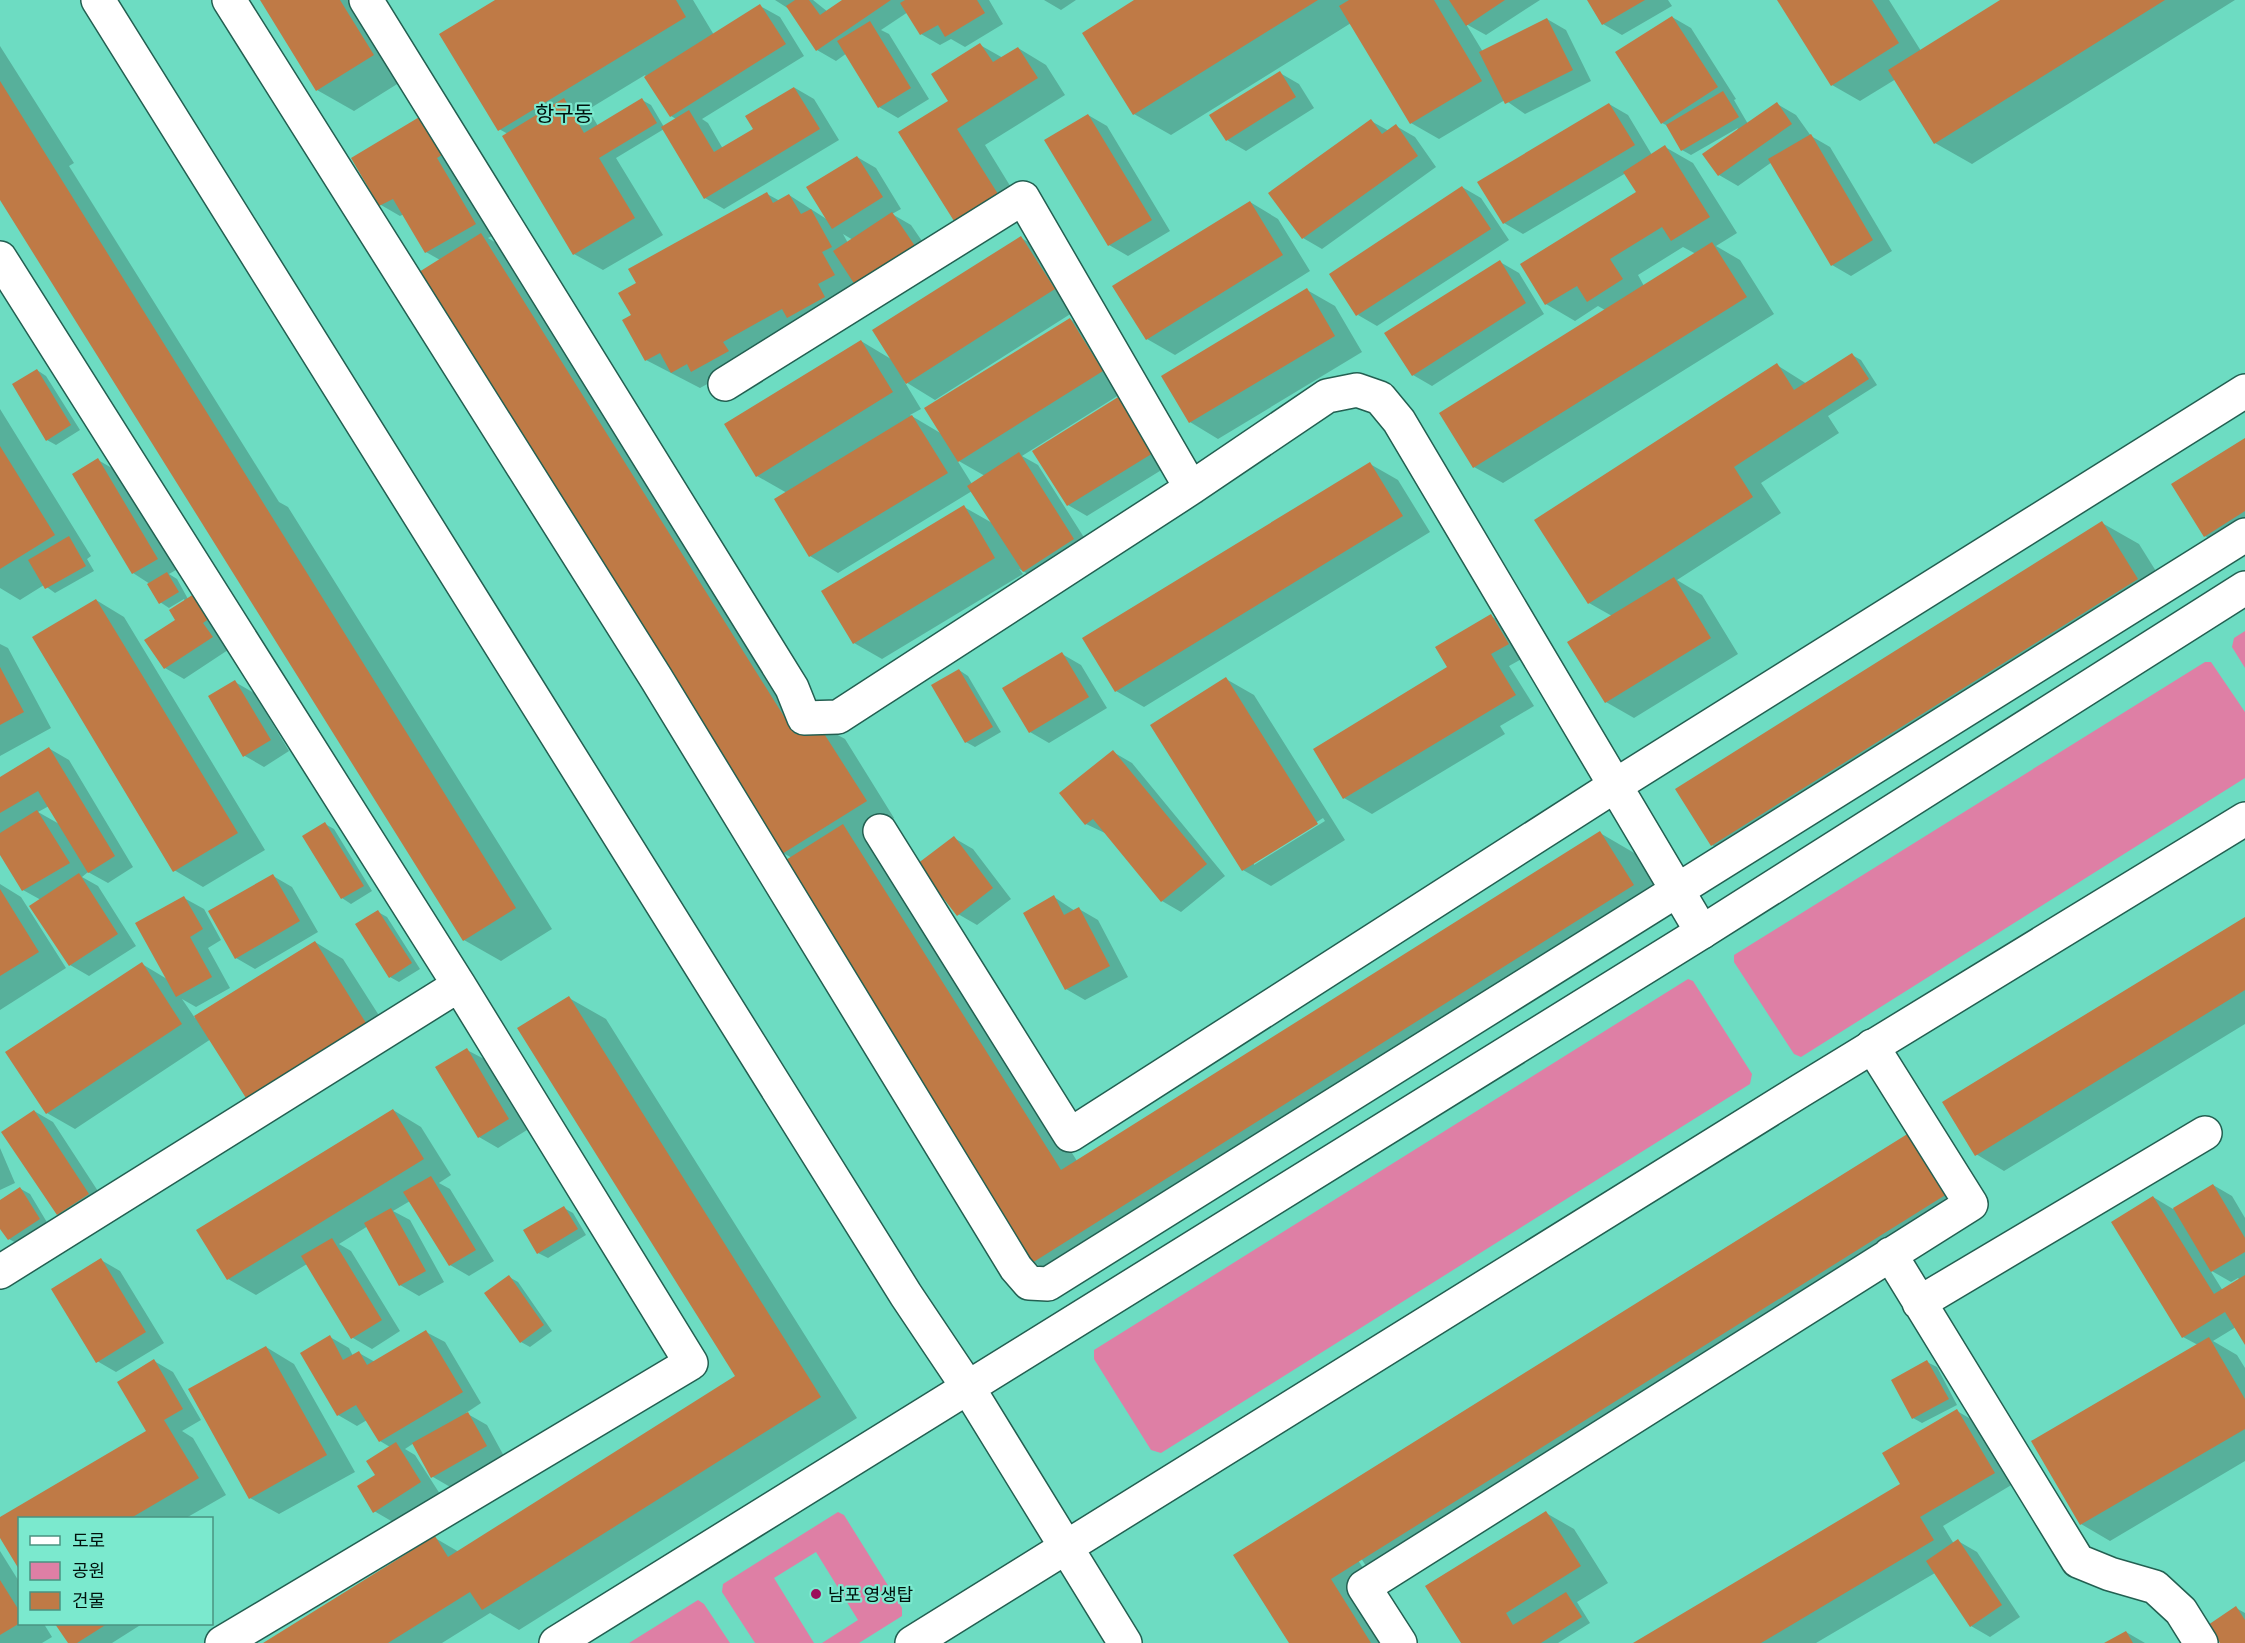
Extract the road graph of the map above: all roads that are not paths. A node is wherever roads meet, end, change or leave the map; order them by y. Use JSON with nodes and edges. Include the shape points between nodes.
{"nodes":[{"id":1,"x":98,"y":0,"type":"edge"},
{"id":2,"x":229,"y":0,"type":"edge"},
{"id":3,"x":366,"y":0,"type":"edge"},
{"id":4,"x":0,"y":258,"type":"edge"},
{"id":5,"x":725,"y":384,"type":"dead end"},
{"id":6,"x":2245,"y":392,"type":"edge"},
{"id":7,"x":1191,"y":488,"type":"junction"},
{"id":8,"x":2245,"y":535,"type":"edge"},
{"id":9,"x":2245,"y":588,"type":"edge"},
{"id":10,"x":1616,"y":785,"type":"junction"},
{"id":11,"x":2245,"y":819,"type":"edge"},
{"id":12,"x":880,"y":831,"type":"dead end"},
{"id":13,"x":1677,"y":888,"type":"junction"},
{"id":14,"x":1702,"y":932,"type":"junction"},
{"id":15,"x":459,"y":985,"type":"junction"},
{"id":16,"x":1872,"y":1046,"type":"junction"},
{"id":17,"x":2205,"y":1133,"type":"dead end"},
{"id":18,"x":1890,"y":1254,"type":"junction"},
{"id":19,"x":0,"y":1272,"type":"edge"},
{"id":20,"x":1919,"y":1303,"type":"junction"},
{"id":21,"x":968,"y":1386,"type":"junction"},
{"id":22,"x":1065,"y":1546,"type":"junction"},
{"id":23,"x":222,"y":1643,"type":"edge"},
{"id":24,"x":556,"y":1643,"type":"edge"},
{"id":25,"x":912,"y":1643,"type":"edge"},
{"id":26,"x":1125,"y":1643,"type":"edge"},
{"id":27,"x":1400,"y":1643,"type":"edge"},
{"id":28,"x":2201,"y":1643,"type":"edge"}],
"edges":[{"from":1,"to":21,"type":"street","via":[[906,1295]]},
{"from":2,"to":13,"type":"street","via":[[650,668],[1016,1268],[1029,1283],[1048,1284]]},
{"from":3,"to":7,"type":"street","via":[[792,688],[804,717],[838,717]]},
{"from":4,"to":15,"type":"street"},
{"from":5,"to":7,"type":"street","via":[[1023,198]]},
{"from":6,"to":10,"type":"street"},
{"from":7,"to":10,"type":"street","via":[[1327,396],[1357,390],[1380,398],[1399,421]]},
{"from":8,"to":13,"type":"street"},
{"from":9,"to":14,"type":"street"},
{"from":10,"to":12,"type":"street","via":[[1070,1135]]},
{"from":10,"to":13,"type":"street"},
{"from":11,"to":16,"type":"street"},
{"from":13,"to":14,"type":"street"},
{"from":14,"to":21,"type":"street"},
{"from":15,"to":19,"type":"street"},
{"from":15,"to":23,"type":"street","via":[[691,1363]]},
{"from":16,"to":18,"type":"street","via":[[1971,1204]]},
{"from":16,"to":22,"type":"street"},
{"from":17,"to":20,"type":"street"},
{"from":18,"to":20,"type":"street"},
{"from":18,"to":27,"type":"street","via":[[1364,1587]]},
{"from":20,"to":28,"type":"street","via":[[2078,1561],[2155,1587],[2181,1611]]},
{"from":21,"to":22,"type":"street"},
{"from":21,"to":24,"type":"street"},
{"from":22,"to":25,"type":"street"},
{"from":22,"to":26,"type":"street"}]}
